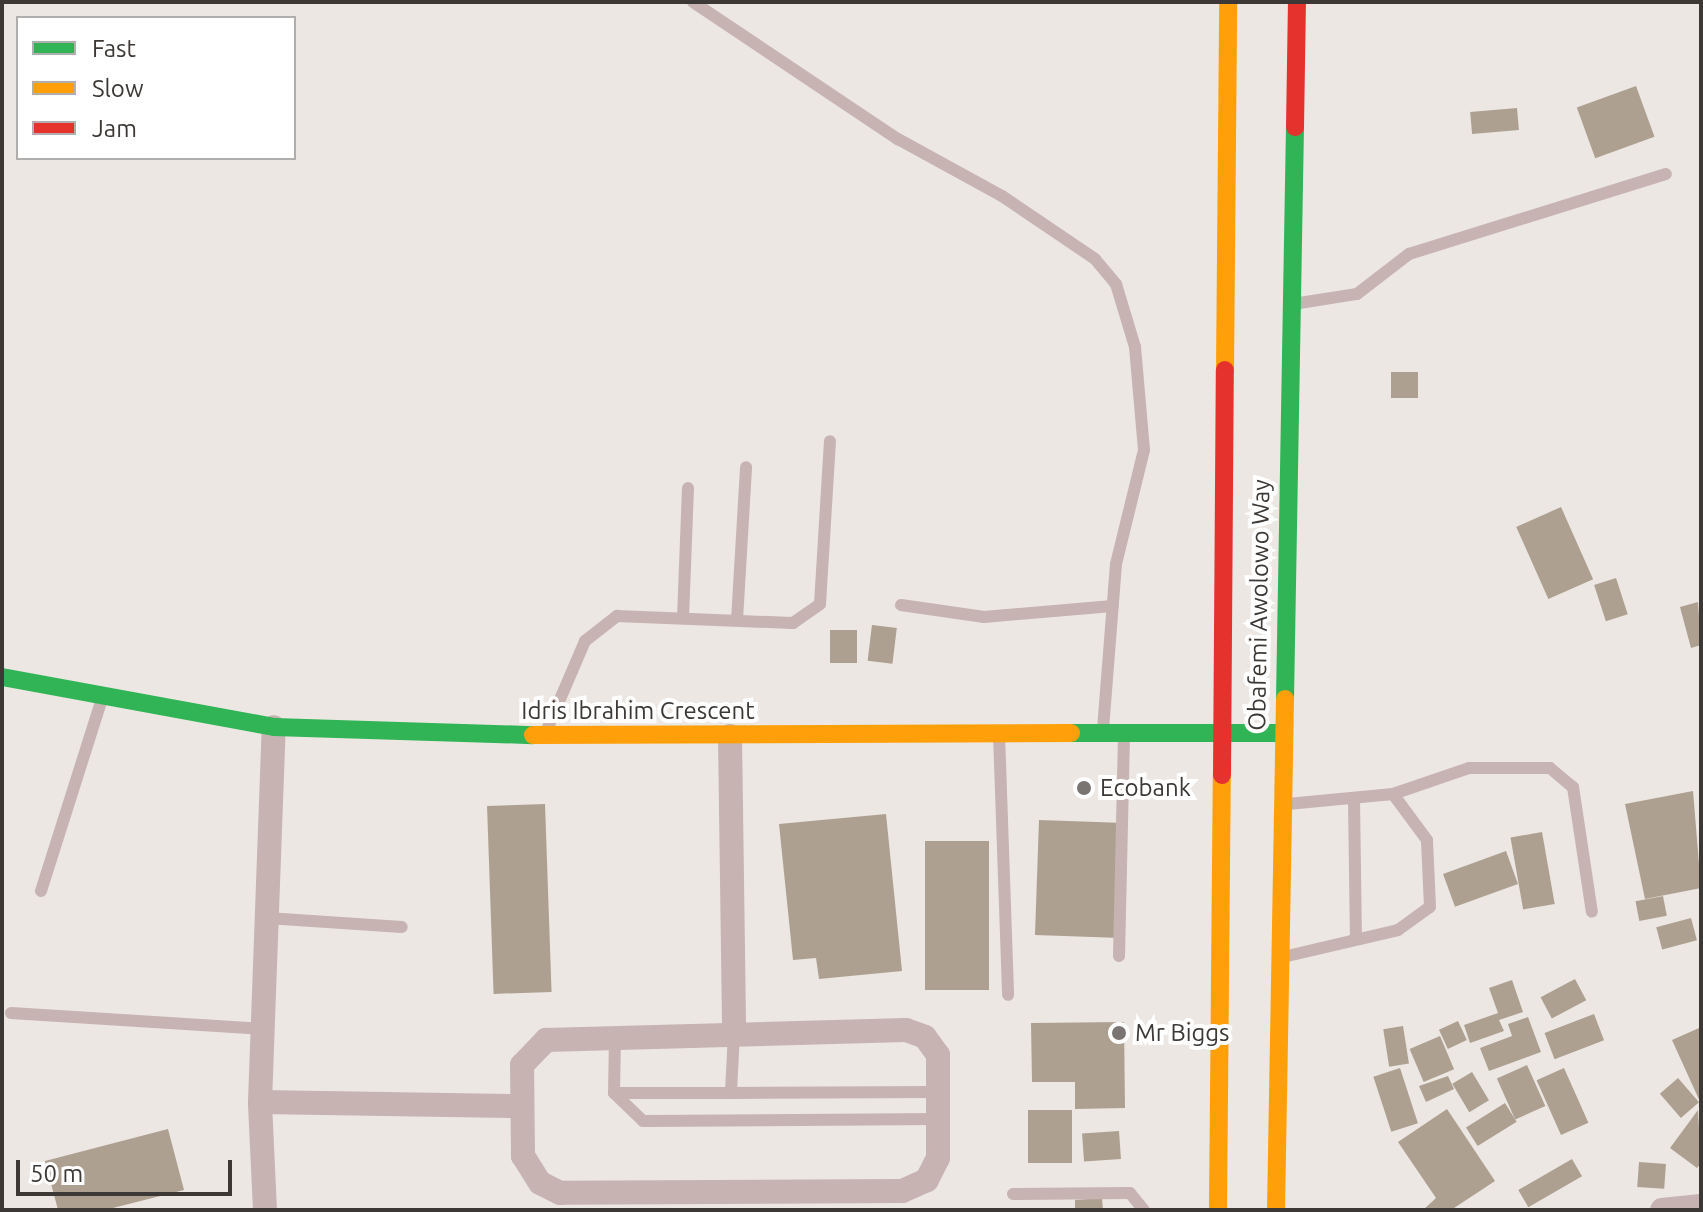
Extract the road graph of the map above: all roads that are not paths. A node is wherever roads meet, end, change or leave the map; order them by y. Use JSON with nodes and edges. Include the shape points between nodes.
{"nodes":[{"id":1,"x":693,"y":2,"type":"edge"},
{"id":2,"x":1228,"y":2,"type":"edge"},
{"id":3,"x":1297,"y":2,"type":"edge"},
{"id":4,"x":1666,"y":174,"type":"dead end"},
{"id":5,"x":1290,"y":304,"type":"junction"},
{"id":6,"x":830,"y":441,"type":"dead end"},
{"id":7,"x":746,"y":467,"type":"dead end"},
{"id":8,"x":688,"y":488,"type":"dead end"},
{"id":9,"x":901,"y":605,"type":"dead end"},
{"id":10,"x":1113,"y":606,"type":"junction"},
{"id":11,"x":683,"y":618,"type":"junction"},
{"id":12,"x":737,"y":620,"type":"junction"},
{"id":13,"x":2,"y":677,"type":"edge"},
{"id":14,"x":102,"y":699,"type":"junction"},
{"id":15,"x":274,"y":727,"type":"junction"},
{"id":16,"x":1225,"y":732,"type":"junction"},
{"id":17,"x":1103,"y":733,"type":"junction"},
{"id":18,"x":1124,"y":733,"type":"junction"},
{"id":19,"x":1280,"y":733,"type":"junction"},
{"id":20,"x":999,"y":734,"type":"junction"},
{"id":21,"x":545,"y":735,"type":"junction"},
{"id":22,"x":730,"y":736,"type":"junction"},
{"id":23,"x":1393,"y":794,"type":"junction"},
{"id":24,"x":1354,"y":799,"type":"junction"},
{"id":25,"x":1278,"y":805,"type":"junction"},
{"id":26,"x":41,"y":891,"type":"dead end"},
{"id":27,"x":1592,"y":912,"type":"dead end"},
{"id":28,"x":267,"y":918,"type":"junction"},
{"id":29,"x":402,"y":927,"type":"dead end"},
{"id":30,"x":1356,"y":937,"type":"junction"},
{"id":31,"x":1119,"y":956,"type":"dead end"},
{"id":32,"x":1276,"y":959,"type":"junction"},
{"id":33,"x":1008,"y":995,"type":"dead end"},
{"id":34,"x":11,"y":1013,"type":"dead end"},
{"id":35,"x":263,"y":1029,"type":"junction"},
{"id":36,"x":734,"y":1033,"type":"junction"},
{"id":37,"x":615,"y":1034,"type":"junction"},
{"id":38,"x":940,"y":1092,"type":"junction"},
{"id":39,"x":614,"y":1093,"type":"junction"},
{"id":40,"x":731,"y":1093,"type":"junction"},
{"id":41,"x":260,"y":1102,"type":"junction"},
{"id":42,"x":519,"y":1106,"type":"junction"},
{"id":43,"x":939,"y":1119,"type":"junction"},
{"id":44,"x":1013,"y":1194,"type":"dead end"},
{"id":45,"x":902,"y":1200,"type":"edge"},
{"id":46,"x":1701,"y":1206,"type":"edge"},
{"id":47,"x":265,"y":1210,"type":"edge"},
{"id":48,"x":1144,"y":1210,"type":"edge"},
{"id":49,"x":1218,"y":1210,"type":"edge"},
{"id":50,"x":1276,"y":1210,"type":"edge"},
{"id":51,"x":1662,"y":1210,"type":"edge"}],
"edges":[{"from":1,"to":10,"type":"lane","via":[[898,139],[1013,204],[1095,259],[1116,284],[1135,347],[1144,450]]},
{"from":2,"to":16,"type":"main road","name":"Obafemi Awolowo Way"},
{"from":3,"to":5,"type":"main road","name":"Obafemi Awolowo Way"},
{"from":4,"to":5,"type":"lane","via":[[1409,254],[1357,294]]},
{"from":5,"to":19,"type":"main road","name":"Obafemi Awolowo Way"},
{"from":6,"to":12,"type":"lane","via":[[820,604],[793,623]]},
{"from":7,"to":12,"type":"lane"},
{"from":8,"to":11,"type":"lane"},
{"from":9,"to":10,"type":"lane","via":[[984,617]]},
{"from":10,"to":17,"type":"lane"},
{"from":11,"to":12,"type":"lane"},
{"from":11,"to":21,"type":"lane","via":[[617,616],[598,627],[585,641]]},
{"from":13,"to":14,"type":"main road","name":"Idris Ibrahim Crescent"},
{"from":14,"to":15,"type":"main road","name":"Idris Ibrahim Crescent"},
{"from":14,"to":26,"type":"lane"},
{"from":15,"to":21,"type":"main road","name":"Idris Ibrahim Crescent"},
{"from":15,"to":28,"type":"street"},
{"from":16,"to":18,"type":"main road","name":"Idris Ibrahim Crescent"},
{"from":16,"to":19,"type":"main road","name":"Idris Ibrahim Crescent"},
{"from":16,"to":49,"type":"main road","name":"Obafemi Awolowo Way"},
{"from":17,"to":18,"type":"main road","name":"Idris Ibrahim Crescent"},
{"from":17,"to":20,"type":"main road","name":"Idris Ibrahim Crescent"},
{"from":18,"to":31,"type":"lane"},
{"from":19,"to":25,"type":"main road","name":"Obafemi Awolowo Way"},
{"from":20,"to":22,"type":"main road","name":"Idris Ibrahim Crescent"},
{"from":20,"to":33,"type":"lane"},
{"from":21,"to":22,"type":"main road","name":"Idris Ibrahim Crescent"},
{"from":22,"to":36,"type":"street"},
{"from":23,"to":24,"type":"lane"},
{"from":23,"to":27,"type":"lane","via":[[1469,768],[1550,768],[1573,787]]},
{"from":23,"to":30,"type":"lane","via":[[1427,840],[1430,907],[1398,930]]},
{"from":24,"to":25,"type":"lane"},
{"from":24,"to":30,"type":"lane"},
{"from":25,"to":32,"type":"main road","name":"Obafemi Awolowo Way"},
{"from":28,"to":29,"type":"lane"},
{"from":28,"to":35,"type":"street"},
{"from":30,"to":32,"type":"lane"},
{"from":32,"to":50,"type":"main road","name":"Obafemi Awolowo Way"},
{"from":34,"to":35,"type":"lane"},
{"from":35,"to":41,"type":"street"},
{"from":36,"to":37,"type":"street"},
{"from":36,"to":38,"type":"street","via":[[906,1030],[925,1037],[938,1055]]},
{"from":36,"to":40,"type":"lane"},
{"from":37,"to":39,"type":"lane"},
{"from":37,"to":42,"type":"street","via":[[546,1040],[522,1065]]},
{"from":38,"to":40,"type":"lane"},
{"from":38,"to":43,"type":"street"},
{"from":39,"to":40,"type":"lane"},
{"from":39,"to":43,"type":"lane","via":[[643,1121]]},
{"from":41,"to":42,"type":"street"},
{"from":41,"to":47,"type":"street"},
{"from":42,"to":45,"type":"street","via":[[523,1156],[540,1183],[560,1193]]},
{"from":43,"to":45,"type":"street","via":[[938,1158],[927,1180]]},
{"from":44,"to":48,"type":"lane","via":[[1130,1193]]},
{"from":46,"to":51,"type":"street"}]}
